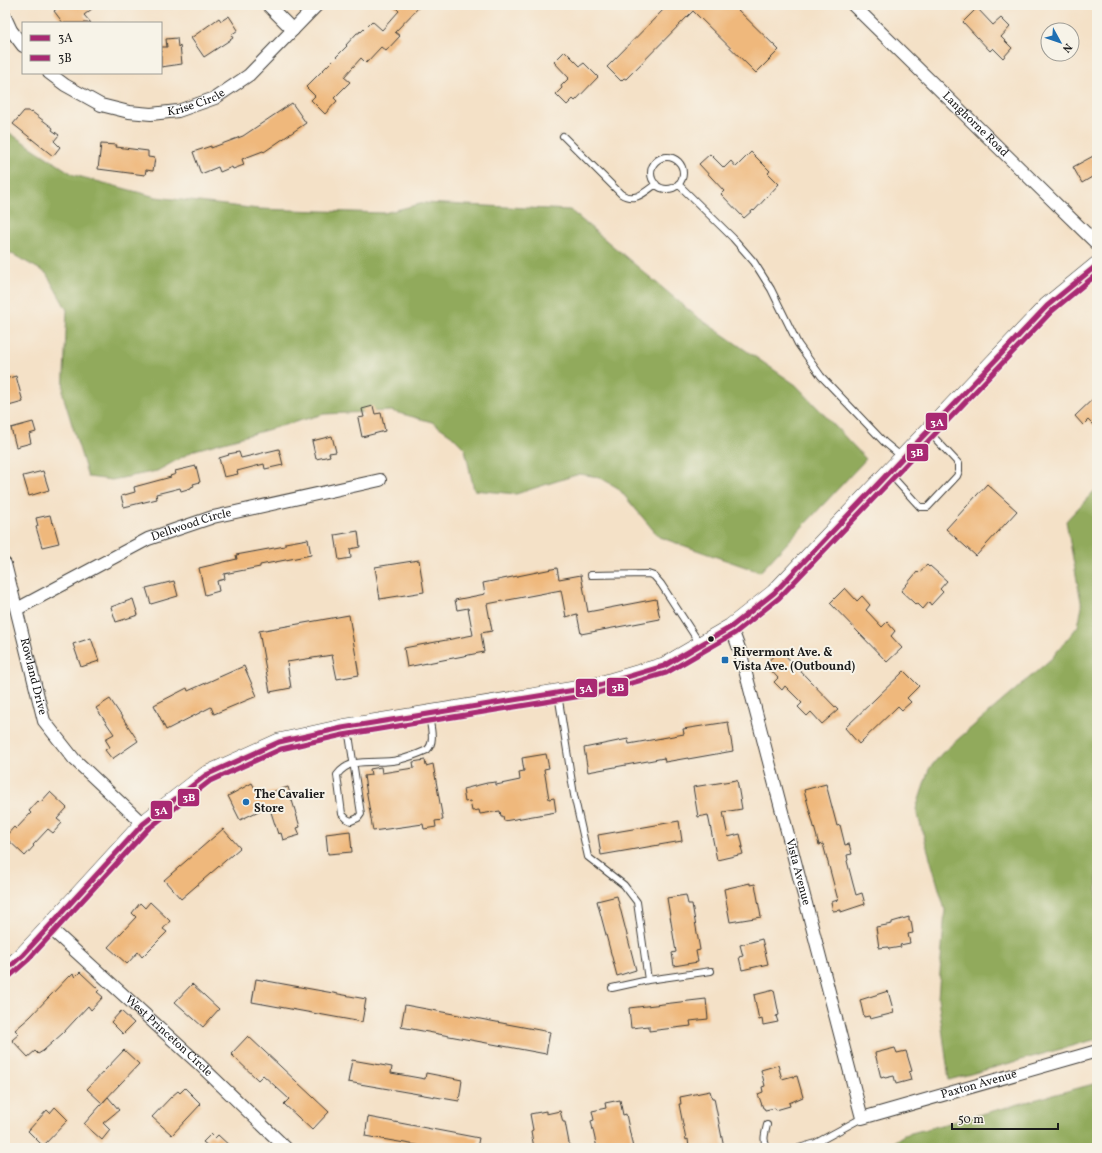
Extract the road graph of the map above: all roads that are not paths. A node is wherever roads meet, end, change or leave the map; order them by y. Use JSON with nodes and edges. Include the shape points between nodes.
{"nodes":[{"id":1,"x":268,"y":5,"type":"edge"},
{"id":2,"x":317,"y":5,"type":"edge"},
{"id":3,"x":853,"y":5,"type":"edge"},
{"id":4,"x":5,"y":17,"type":"edge"},
{"id":5,"x":293,"y":30,"type":"junction"},
{"id":6,"x":22,"y":45,"type":"edge"},
{"id":7,"x":50,"y":74,"type":"edge"},
{"id":8,"x":563,"y":136,"type":"dead end"},
{"id":9,"x":656,"y":184,"type":"junction"},
{"id":10,"x":678,"y":184,"type":"junction"},
{"id":11,"x":1097,"y":244,"type":"edge"},
{"id":12,"x":1097,"y":265,"type":"edge"},
{"id":13,"x":929,"y":431,"type":"junction"},
{"id":14,"x":903,"y":458,"type":"junction"},
{"id":15,"x":889,"y":473,"type":"junction"},
{"id":16,"x":380,"y":480,"type":"dead end"},
{"id":17,"x":5,"y":564,"type":"edge"},
{"id":18,"x":591,"y":575,"type":"dead end"},
{"id":19,"x":17,"y":609,"type":"junction"},
{"id":20,"x":731,"y":627,"type":"junction"},
{"id":21,"x":701,"y":645,"type":"junction"},
{"id":22,"x":558,"y":693,"type":"junction"},
{"id":23,"x":429,"y":714,"type":"junction"},
{"id":24,"x":348,"y":727,"type":"junction"},
{"id":25,"x":353,"y":763,"type":"junction"},
{"id":26,"x":143,"y":824,"type":"junction"},
{"id":27,"x":49,"y":928,"type":"junction"},
{"id":28,"x":5,"y":971,"type":"edge"},
{"id":29,"x":711,"y":971,"type":"dead end"},
{"id":30,"x":648,"y":980,"type":"junction"},
{"id":31,"x":612,"y":988,"type":"dead end"},
{"id":32,"x":1097,"y":1051,"type":"edge"},
{"id":33,"x":862,"y":1118,"type":"junction"},
{"id":34,"x":767,"y":1125,"type":"dead end"},
{"id":35,"x":286,"y":1148,"type":"edge"},
{"id":36,"x":768,"y":1148,"type":"edge"},
{"id":37,"x":799,"y":1148,"type":"edge"}],
"edges":[{"from":1,"to":5,"type":"street"},
{"from":2,"to":5,"type":"street","name":"Krise Circle"},
{"from":3,"to":11,"type":"street","name":"Langhorne Road"},
{"from":4,"to":6,"type":"street"},
{"from":5,"to":7,"type":"street","name":"Krise Circle","via":[[249,75],[215,98],[178,111],[151,114],[128,112],[101,105]]},
{"from":8,"to":9,"type":"lane","via":[[626,198],[640,195]]},
{"from":9,"to":10,"type":"lane","via":[[667,189]]},
{"from":9,"to":10,"type":"lane","via":[[652,178],[652,166],[661,158],[667,157],[679,162],[682,167],[682,179]]},
{"from":10,"to":14,"type":"lane","via":[[754,262],[771,289],[798,344],[821,376],[884,442]]},
{"from":12,"to":13,"type":"main road","via":[[1047,306]]},
{"from":13,"to":14,"type":"main road"},
{"from":13,"to":15,"type":"lane","via":[[958,464],[958,476],[928,507],[920,507]]},
{"from":14,"to":15,"type":"main road"},
{"from":15,"to":20,"type":"main road","via":[[774,593]]},
{"from":16,"to":19,"type":"street","name":"Dellwood Circle","via":[[213,517],[148,539]]},
{"from":17,"to":19,"type":"street","name":"Rowland Drive"},
{"from":18,"to":21,"type":"lane","via":[[654,576]]},
{"from":19,"to":26,"type":"street","name":"Rowland Drive","via":[[44,721],[74,759]]},
{"from":20,"to":21,"type":"main road"},
{"from":20,"to":33,"type":"street","name":"Vista Avenue","via":[[744,666]]},
{"from":21,"to":22,"type":"main road","via":[[664,666],[593,687]]},
{"from":22,"to":23,"type":"main road"},
{"from":22,"to":30,"type":"lane","via":[[574,795],[588,857],[624,885],[636,902]]},
{"from":23,"to":24,"type":"main road"},
{"from":23,"to":25,"type":"lane","via":[[432,742],[427,750],[396,761]]},
{"from":24,"to":25,"type":"lane"},
{"from":24,"to":26,"type":"main road","via":[[279,742],[206,775]]},
{"from":25,"to":25,"type":"lane","via":[[361,814],[352,821],[342,814],[337,775],[340,769]]},
{"from":26,"to":27,"type":"main road"},
{"from":27,"to":28,"type":"main road"},
{"from":27,"to":35,"type":"street","name":"West Princeton Circle","via":[[197,1062]]},
{"from":29,"to":30,"type":"lane"},
{"from":30,"to":31,"type":"lane"},
{"from":32,"to":33,"type":"street","name":"Paxton Avenue"},
{"from":33,"to":37,"type":"lane","via":[[816,1143]]},
{"from":34,"to":36,"type":"lane","via":[[764,1140]]}]}
